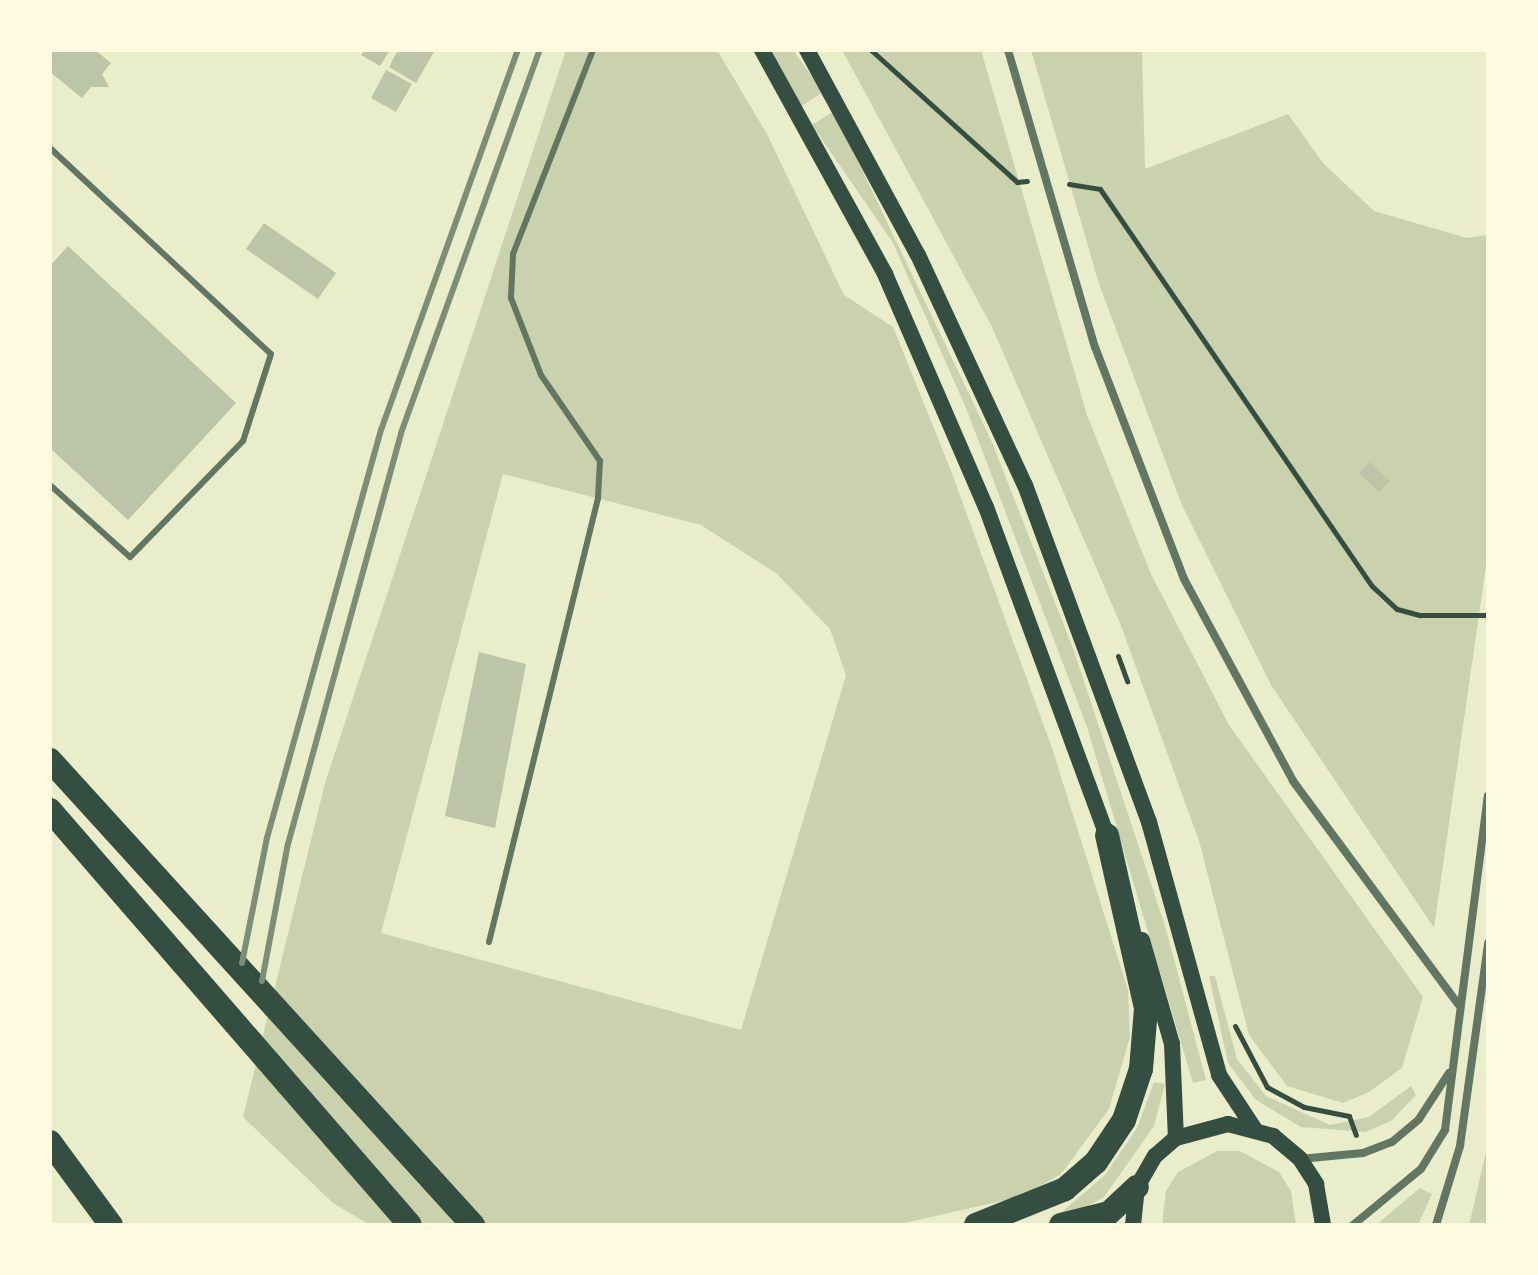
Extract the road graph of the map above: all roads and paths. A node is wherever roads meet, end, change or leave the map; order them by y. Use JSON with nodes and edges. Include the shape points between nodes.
{"nodes":[{"id":1,"x":593,"y":50,"type":"edge"},
{"id":2,"x":762,"y":50,"type":"edge"},
{"id":3,"x":807,"y":50,"type":"edge"},
{"id":4,"x":871,"y":50,"type":"edge"},
{"id":5,"x":1008,"y":50,"type":"edge"},
{"id":6,"x":50,"y":148,"type":"edge"},
{"id":7,"x":1042,"y":180,"type":"junction"},
{"id":8,"x":50,"y":485,"type":"edge"},
{"id":9,"x":1488,"y":615,"type":"edge"},
{"id":10,"x":50,"y":760,"type":"edge"},
{"id":11,"x":1488,"y":796,"type":"edge"},
{"id":12,"x":1486,"y":806,"type":"edge"},
{"id":13,"x":50,"y":810,"type":"edge"},
{"id":14,"x":1488,"y":822,"type":"edge"},
{"id":15,"x":1107,"y":835,"type":"junction"},
{"id":16,"x":489,"y":942,"type":"dead end"},
{"id":17,"x":1488,"y":943,"type":"edge"},
{"id":18,"x":1458,"y":1004,"type":"junction"},
{"id":19,"x":1451,"y":1069,"type":"junction"},
{"id":20,"x":1254,"y":1128,"type":"junction"},
{"id":21,"x":1176,"y":1138,"type":"junction"},
{"id":22,"x":50,"y":1142,"type":"edge"},
{"id":23,"x":50,"y":1158,"type":"edge"},
{"id":24,"x":1300,"y":1159,"type":"junction"},
{"id":25,"x":1137,"y":1187,"type":"junction"},
{"id":26,"x":94,"y":1225,"type":"edge"},
{"id":27,"x":111,"y":1225,"type":"edge"},
{"id":28,"x":410,"y":1225,"type":"edge"},
{"id":29,"x":473,"y":1225,"type":"edge"},
{"id":30,"x":976,"y":1225,"type":"edge"},
{"id":31,"x":1061,"y":1225,"type":"edge"},
{"id":32,"x":1133,"y":1225,"type":"edge"},
{"id":33,"x":1323,"y":1225,"type":"edge"},
{"id":34,"x":1353,"y":1225,"type":"edge"},
{"id":35,"x":1436,"y":1225,"type":"edge"}],
"edges":[{"from":1,"to":16,"type":"lane","via":[[513,254],[511,298],[541,375],[600,461],[598,498]]},
{"from":2,"to":15,"type":"main road","via":[[885,274],[986,507]]},
{"from":3,"to":20,"type":"main road","via":[[918,255],[1025,485],[1115,717],[1219,1075]]},
{"from":4,"to":7,"type":"path","via":[[1017,182]]},
{"from":5,"to":7,"type":"street"},
{"from":6,"to":8,"type":"lane","via":[[271,354],[243,441],[130,557]]},
{"from":7,"to":9,"type":"path","via":[[1100,189],[1372,586],[1397,609],[1420,615]]},
{"from":7,"to":18,"type":"street","via":[[1143,483],[1215,645],[1293,781]]},
{"from":10,"to":29,"type":"highway"},
{"from":11,"to":12,"type":"street"},
{"from":12,"to":14,"type":"street"},
{"from":12,"to":18,"type":"street"},
{"from":13,"to":28,"type":"highway"},
{"from":15,"to":21,"type":"main road","via":[[1172,1044]]},
{"from":15,"to":30,"type":"highway","via":[[1146,1008],[1141,1069],[1124,1120],[1096,1162],[1065,1189]]},
{"from":17,"to":35,"type":"street","via":[[1460,1146]]},
{"from":18,"to":19,"type":"street"},
{"from":19,"to":24,"type":"street","via":[[1419,1119],[1392,1142],[1363,1153]]},
{"from":19,"to":34,"type":"street","via":[[1445,1130],[1421,1169]]},
{"from":20,"to":21,"type":"main road","via":[[1228,1124]]},
{"from":20,"to":24,"type":"main road"},
{"from":21,"to":25,"type":"main road"},
{"from":22,"to":27,"type":"highway"},
{"from":23,"to":26,"type":"highway"},
{"from":24,"to":33,"type":"main road","via":[[1316,1184]]},
{"from":25,"to":31,"type":"highway","via":[[1109,1213]]},
{"from":25,"to":32,"type":"main road"}]}
